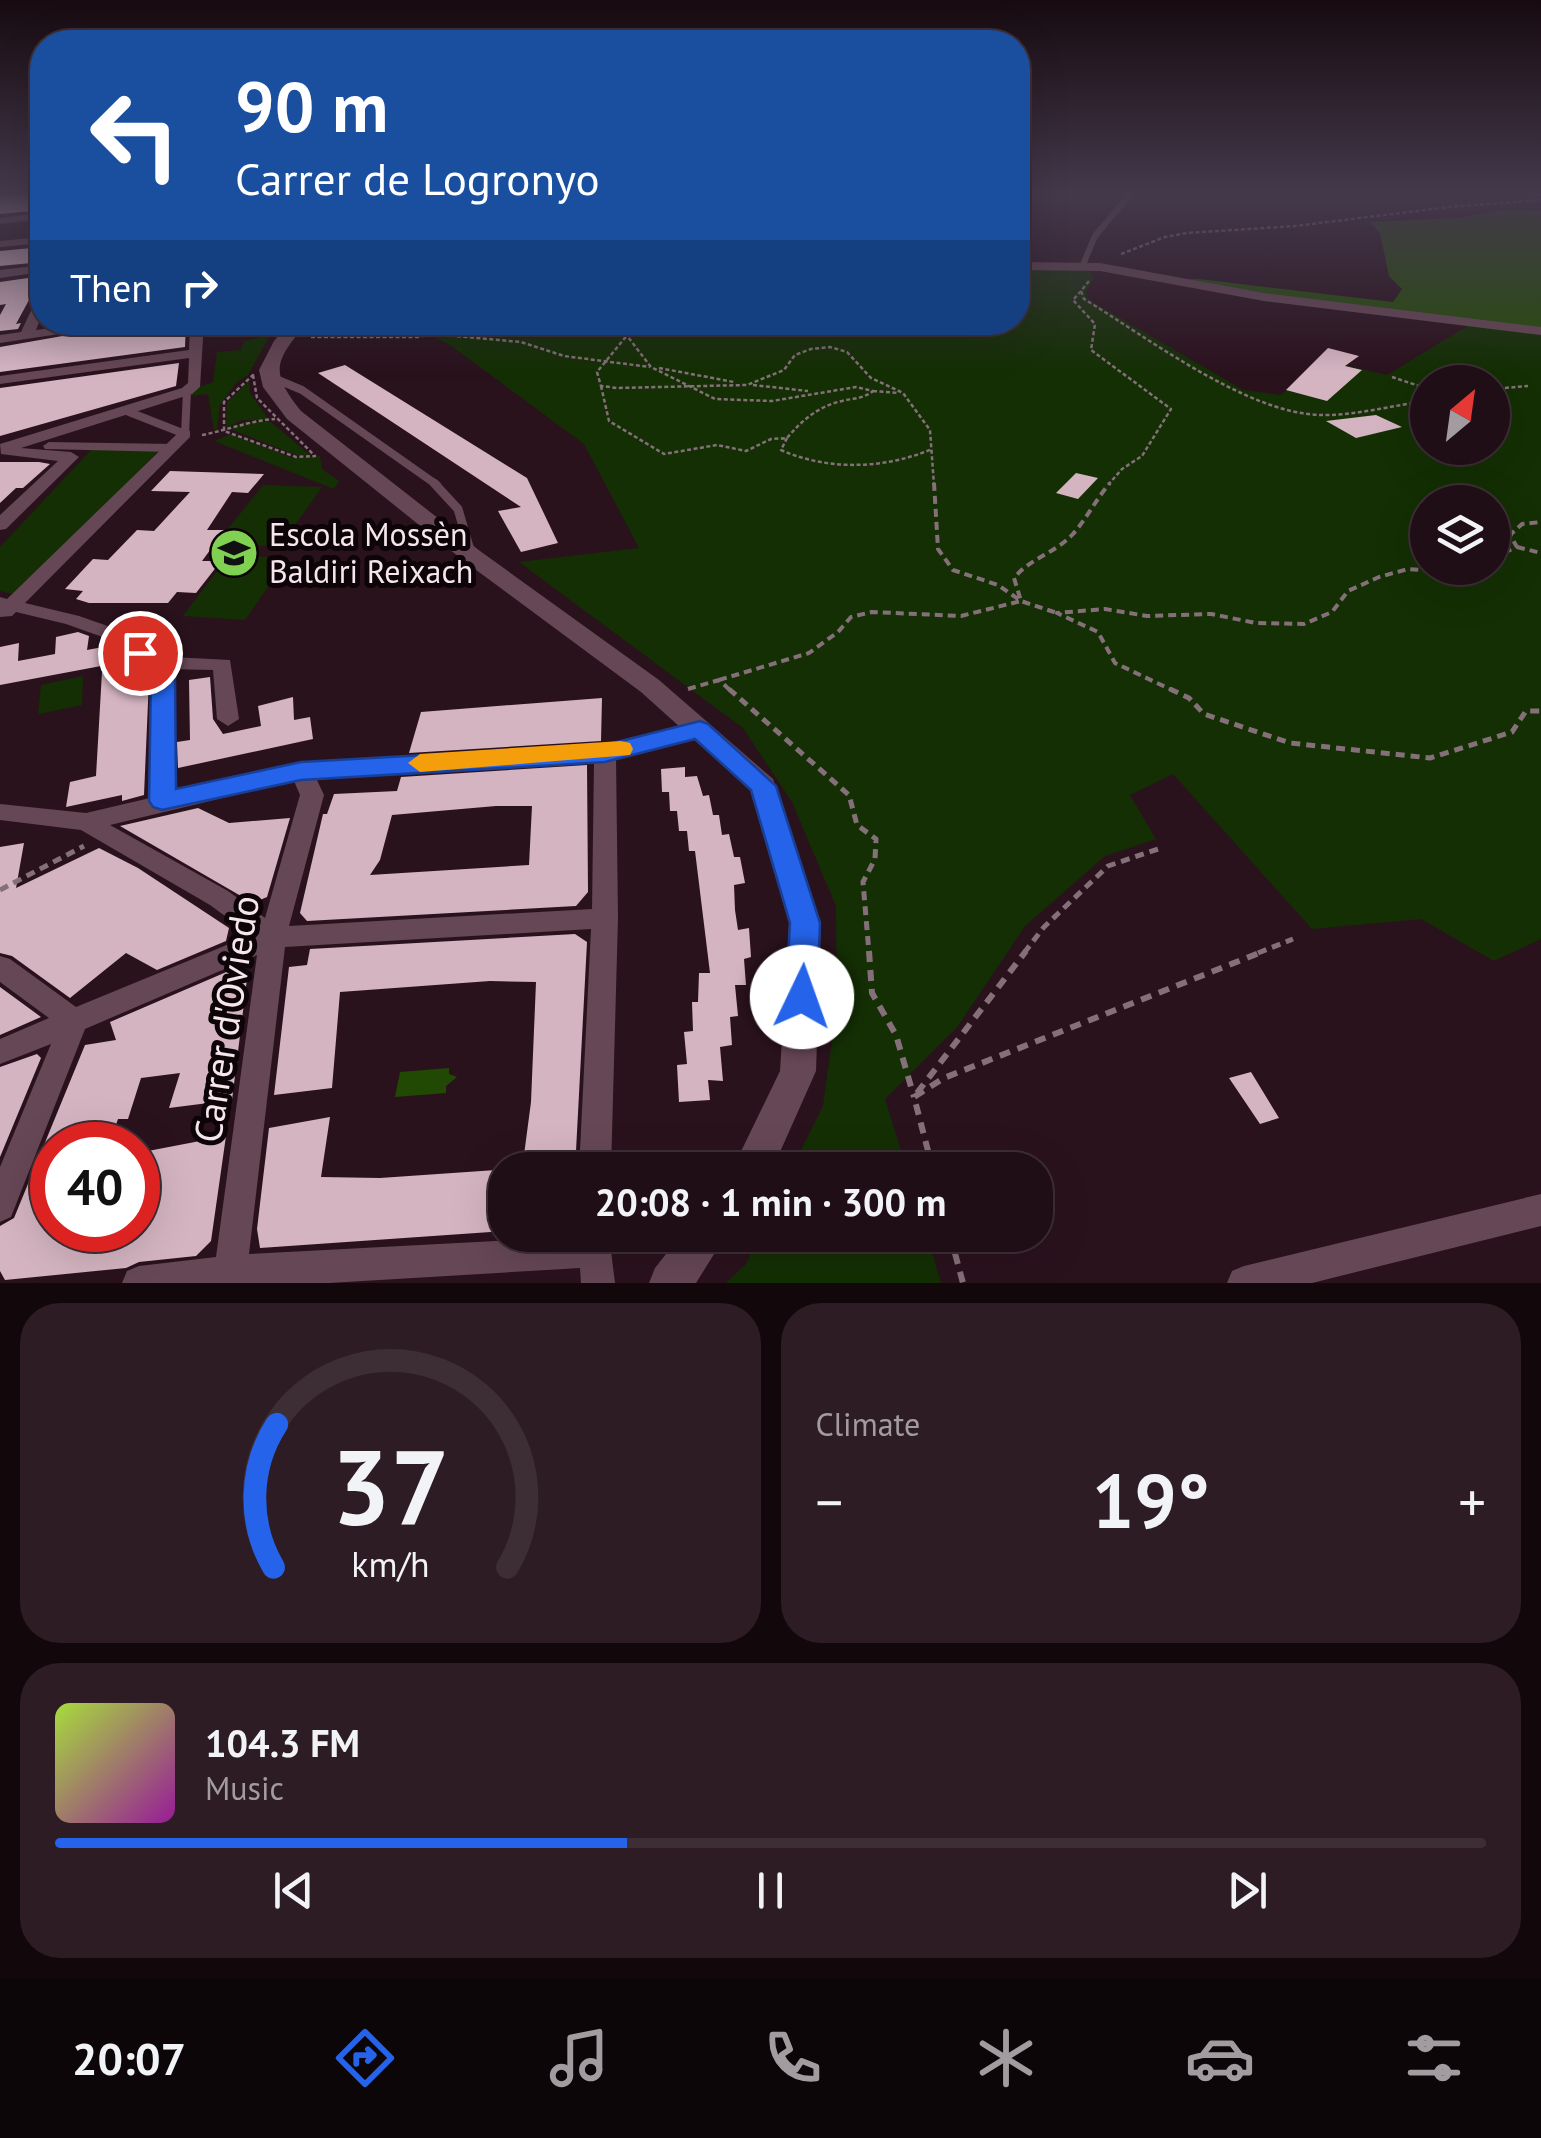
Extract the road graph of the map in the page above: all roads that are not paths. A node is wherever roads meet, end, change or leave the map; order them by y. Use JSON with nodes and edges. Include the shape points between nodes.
{"nodes":[{"id":1,"x":1088,"y":252,"type":"edge"},
{"id":2,"x":1084,"y":262,"type":"junction"},
{"id":3,"x":1030,"y":265,"type":"edge"},
{"id":4,"x":30,"y":270,"type":"edge"},
{"id":5,"x":0,"y":274,"type":"edge"},
{"id":6,"x":30,"y":328,"type":"edge"},
{"id":7,"x":1541,"y":331,"type":"edge"},
{"id":8,"x":40,"y":335,"type":"edge"},
{"id":9,"x":197,"y":335,"type":"edge"},
{"id":10,"x":288,"y":335,"type":"edge"},
{"id":11,"x":26,"y":337,"type":"junction"},
{"id":12,"x":0,"y":340,"type":"edge"},
{"id":13,"x":196,"y":353,"type":"junction"},
{"id":14,"x":271,"y":377,"type":"junction"},
{"id":15,"x":0,"y":380,"type":"edge"},
{"id":16,"x":187,"y":391,"type":"junction"},
{"id":17,"x":129,"y":412,"type":"junction"},
{"id":18,"x":178,"y":441,"type":"junction"},
{"id":19,"x":49,"y":446,"type":"dead end"},
{"id":20,"x":0,"y":449,"type":"edge"},
{"id":21,"x":0,"y":525,"type":"edge"},
{"id":22,"x":472,"y":556,"type":"junction"},
{"id":23,"x":4,"y":609,"type":"edge"},
{"id":24,"x":149,"y":662,"type":"junction"},
{"id":25,"x":228,"y":719,"type":"dead end"},
{"id":26,"x":700,"y":730,"type":"junction"},
{"id":27,"x":605,"y":753,"type":"junction"},
{"id":28,"x":301,"y":771,"type":"junction"},
{"id":29,"x":162,"y":801,"type":"junction"},
{"id":30,"x":0,"y":812,"type":"edge"},
{"id":31,"x":97,"y":828,"type":"junction"},
{"id":32,"x":605,"y":918,"type":"junction"},
{"id":33,"x":274,"y":937,"type":"junction"},
{"id":34,"x":0,"y":967,"type":"edge"},
{"id":35,"x":74,"y":1021,"type":"junction"},
{"id":36,"x":0,"y":1052,"type":"edge"},
{"id":37,"x":596,"y":1152,"type":"edge"},
{"id":38,"x":760,"y":1152,"type":"edge"},
{"id":39,"x":0,"y":1206,"type":"edge"},
{"id":40,"x":1541,"y":1210,"type":"edge"},
{"id":41,"x":693,"y":1252,"type":"edge"},
{"id":42,"x":594,"y":1257,"type":"edge"},
{"id":43,"x":230,"y":1277,"type":"edge"},
{"id":44,"x":138,"y":1283,"type":"edge"},
{"id":45,"x":670,"y":1283,"type":"edge"},
{"id":46,"x":1244,"y":1283,"type":"edge"}],
"edges":[{"from":1,"to":2,"type":"lane"},
{"from":2,"to":3,"type":"street"},
{"from":2,"to":7,"type":"street","via":[[1264,297]]},
{"from":4,"to":5,"type":"street"},
{"from":6,"to":11,"type":"street"},
{"from":8,"to":11,"type":"street"},
{"from":9,"to":13,"type":"street"},
{"from":10,"to":14,"type":"street","via":[[269,361]]},
{"from":11,"to":12,"type":"street"},
{"from":13,"to":15,"type":"street"},
{"from":13,"to":16,"type":"street","via":[[194,384]]},
{"from":14,"to":22,"type":"street","via":[[284,417]]},
{"from":14,"to":22,"type":"lane","via":[[302,390],[441,488],[458,509]]},
{"from":16,"to":17,"type":"street"},
{"from":16,"to":18,"type":"lane"},
{"from":17,"to":18,"type":"lane"},
{"from":17,"to":20,"type":"street"},
{"from":18,"to":19,"type":"street"},
{"from":18,"to":23,"type":"street"},
{"from":20,"to":21,"type":"street","via":[[71,457]]},
{"from":22,"to":26,"type":"street"},
{"from":23,"to":24,"type":"street","via":[[115,635]]},
{"from":24,"to":25,"type":"street","via":[[223,664]]},
{"from":24,"to":29,"type":"street","via":[[163,676]]},
{"from":26,"to":27,"type":"street"},
{"from":26,"to":38,"type":"street","via":[[763,786],[805,923],[798,1071]]},
{"from":27,"to":28,"type":"street"},
{"from":27,"to":32,"type":"street"},
{"from":28,"to":29,"type":"street"},
{"from":28,"to":33,"type":"street","name":"Carrer d'Oviedo","via":[[312,795]]},
{"from":29,"to":31,"type":"street"},
{"from":30,"to":31,"type":"street"},
{"from":31,"to":33,"type":"street"},
{"from":32,"to":33,"type":"street"},
{"from":32,"to":37,"type":"street"},
{"from":33,"to":35,"type":"street"},
{"from":33,"to":43,"type":"street","name":"Carrer d'Oviedo"},
{"from":34,"to":35,"type":"street"},
{"from":35,"to":36,"type":"street"},
{"from":35,"to":39,"type":"street"},
{"from":40,"to":46,"type":"street"},
{"from":41,"to":45,"type":"street"},
{"from":42,"to":43,"type":"street"},
{"from":43,"to":44,"type":"street"}]}
